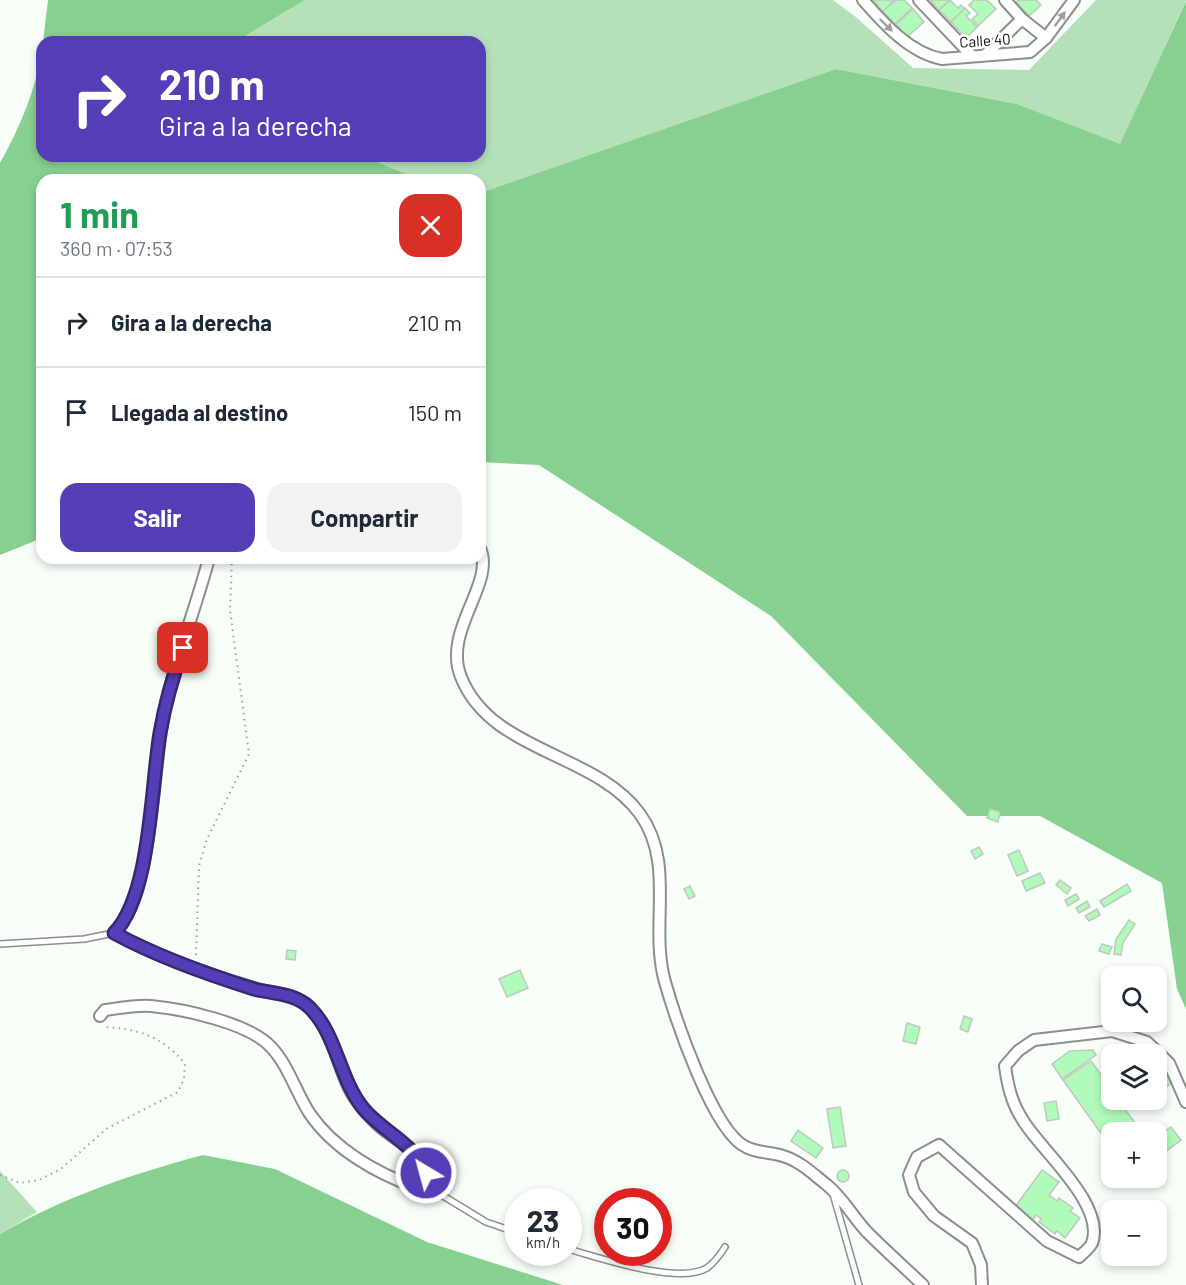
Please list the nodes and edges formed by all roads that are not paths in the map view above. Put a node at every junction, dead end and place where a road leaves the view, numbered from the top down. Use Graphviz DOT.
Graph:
graph roads {
  1 [pos="863,0"];
  2 [pos="919,0"];
  3 [pos="1005,0"];
  4 [pos="1074,0"];
  5 [pos="1022,19"];
  6 [pos="1046,38"];
  7 [pos="986,54"];
  8 [pos="972,56"];
  9 [pos="207,564"];
  10 [pos="482,564"];
  11 [pos="114,933"];
  12 [pos="0,944"];
  13 [pos="100,1016"];
  14 [pos="1186,1102"];
  15 [pos="422,1183"];
  16 [pos="832,1189"];
  17 [pos="504,1228"];
  18 [pos="725,1247"];
  19 [pos="582,1253"];
  20 [pos="859,1285"];
  21 [pos="923,1285"];
  22 [pos="982,1285"];
  1 -- 8 [label="street, Calle 40, one-way"];
  2 -- 8 [label="street"];
  3 -- 5 [label="street"];
  6 -- 4 [label="street, Calle 40, one-way"];
  5 -- 6 [label="street"];
  5 -- 7 [label="street"];
  6 -- 7 [label="street, Calle 40"];
  7 -- 8 [label="street, Calle 40"];
  9 -- 11 [label="street"];
  10 -- 16 [label="street"];
  11 -- 12 [label="lane"];
  11 -- 15 [label="street"];
  13 -- 15 [label="street"];
  14 -- 22 [label="street"];
  15 -- 17 [label="lane"];
  16 -- 20 [label="lane"];
  16 -- 21 [label="street"];
  18 -- 19 [label="lane"];
}
